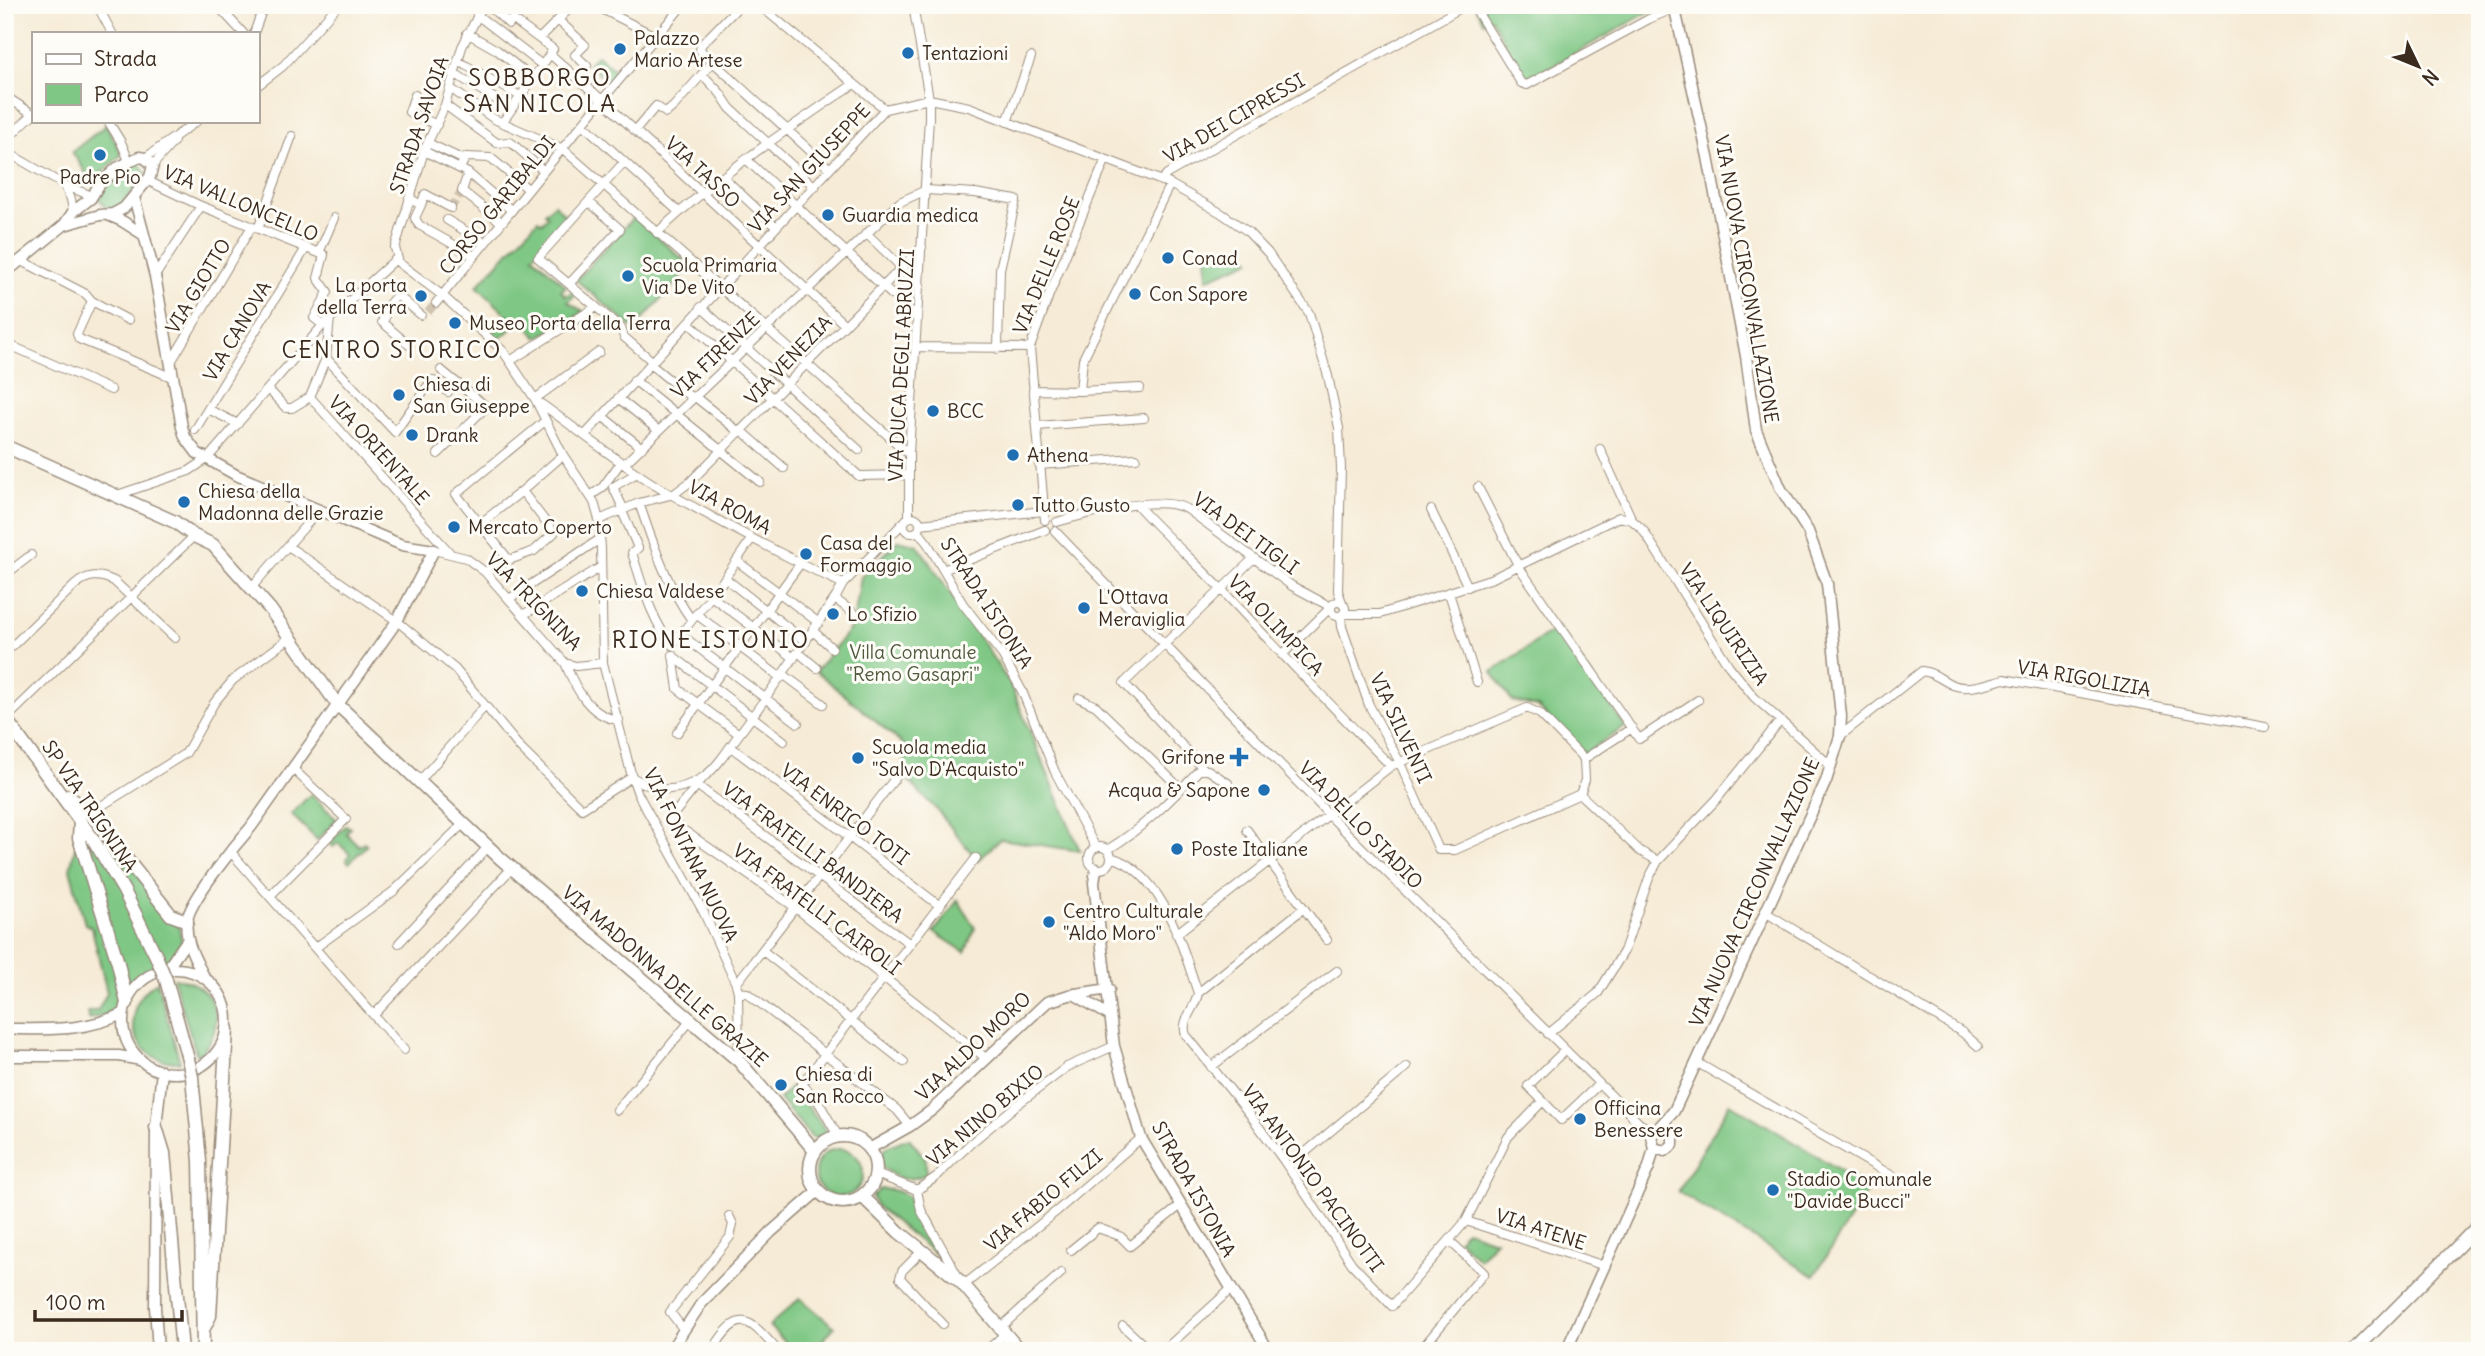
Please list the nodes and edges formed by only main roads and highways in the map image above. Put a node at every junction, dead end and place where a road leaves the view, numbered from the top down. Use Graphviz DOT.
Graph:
graph roads {
  1 [pos="5,446"];
  2 [pos="6,719"];
  3 [pos="85,816"];
  4 [pos="187,921"];
  5 [pos="125,1008"];
  6 [pos="227,1029"];
  7 [pos="156,1127"];
  8 [pos="815,1151"];
  9 [pos="862,1196"];
  10 [pos="2480,1224"];
  11 [pos="203,1330"];
  12 [pos="182,1351"];
  13 [pos="203,1351"];
  14 [pos="1020,1351"];
  15 [pos="2354,1351"];
  1 -- 8 [label="main road, VIA MADONNA DELLE GRAZIE"];
  2 -- 3 [label="main road, SP VIA TRIGNINA"];
  3 -- 4 [label="main road"];
  3 -- 5 [label="main road"];
  3 -- 11 [label="main road, SP VIA TRIGNINA, bridge"];
  6 -- 11 [label="main road"];
  7 -- 12 [label="main road"];
  8 -- 9 [label="main road"];
  8 -- 9 [label="main road"];
  9 -- 14 [label="main road"];
  10 -- 15 [label="main road"];
  11 -- 13 [label="main road"];
}
